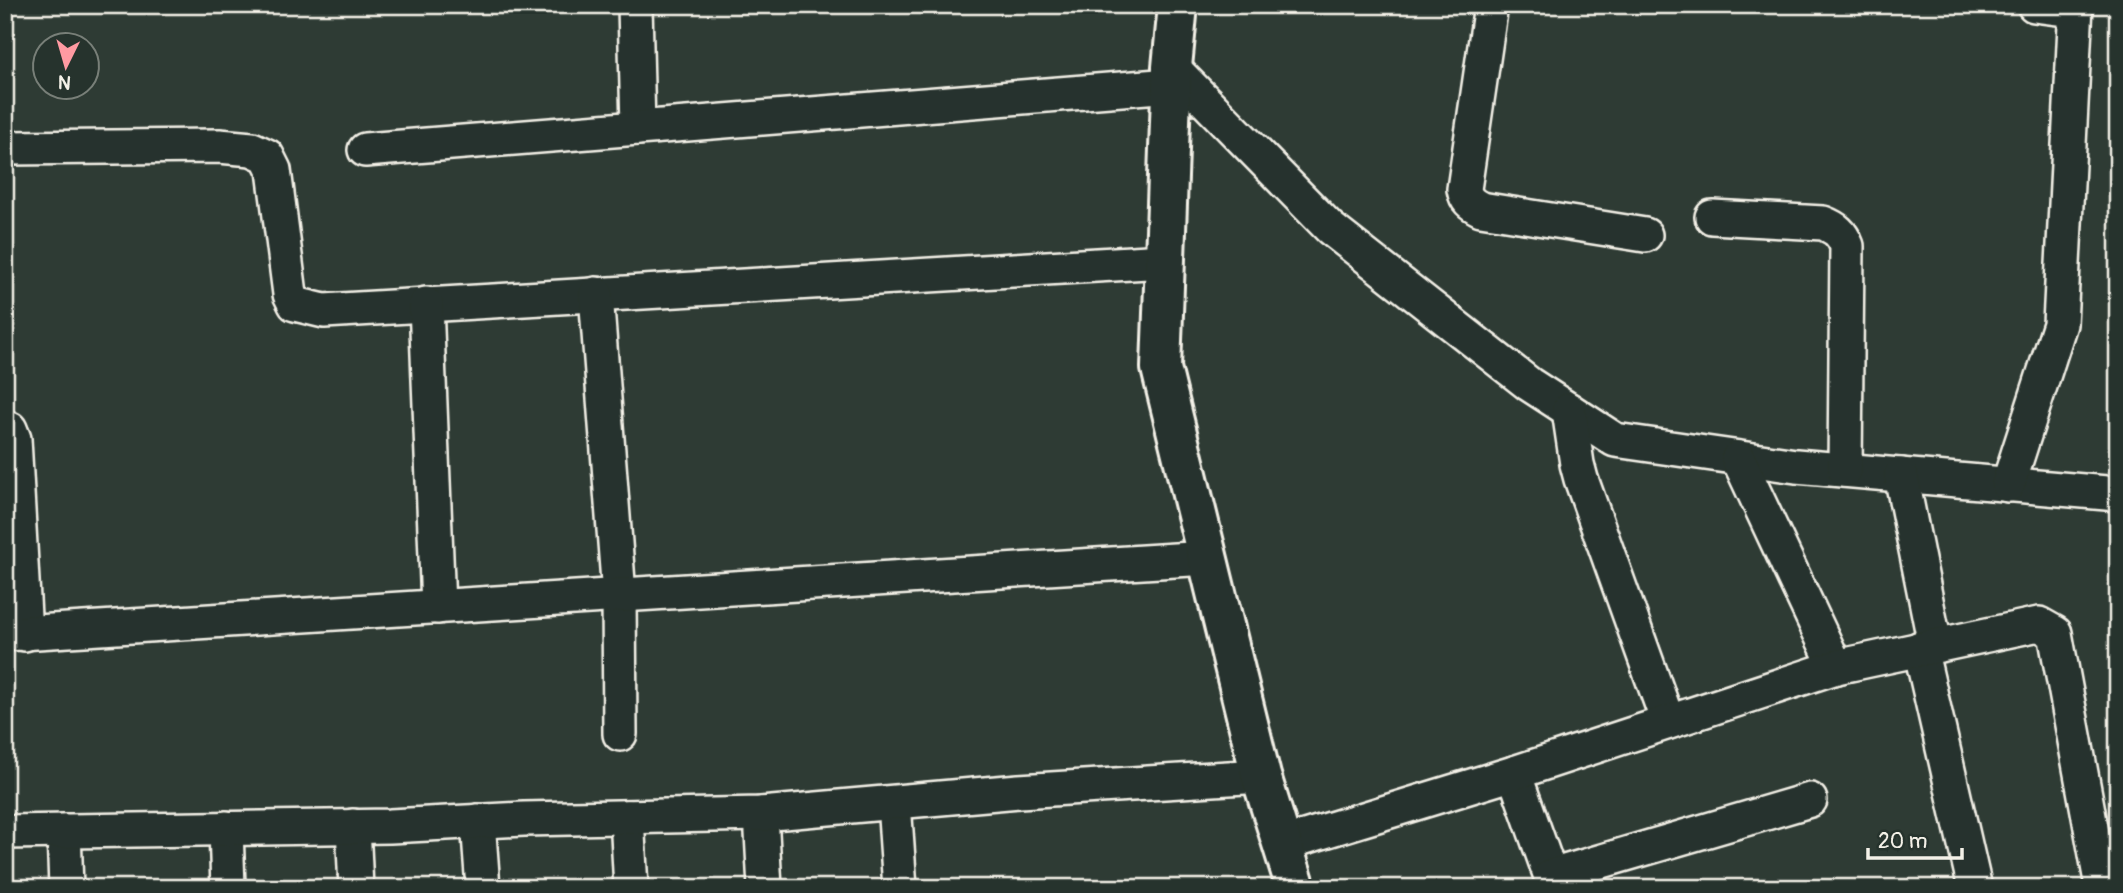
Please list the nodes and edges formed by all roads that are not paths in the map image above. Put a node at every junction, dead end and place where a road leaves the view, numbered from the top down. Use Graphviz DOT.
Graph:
graph roads {
  1 [pos="635,5"];
  2 [pos="1178,5"];
  3 [pos="1491,5"];
  4 [pos="2034,5"];
  5 [pos="2075,5"];
  6 [pos="1172,76"];
  7 [pos="638,128"];
  8 [pos="5,148"];
  9 [pos="365,150"];
  10 [pos="1712,217"];
  11 [pos="1645,235"];
  12 [pos="1165,261"];
  13 [pos="596,294"];
  14 [pos="426,304"];
  15 [pos="1569,410"];
  16 [pos="5,427"];
  17 [pos="1738,458"];
  18 [pos="1845,470"];
  19 [pos="1901,475"];
  20 [pos="2008,485"];
  21 [pos="2118,494"];
  22 [pos="1208,558"];
  23 [pos="619,595"];
  24 [pos="438,607"];
  25 [pos="15,634"];
  26 [pos="1928,647"];
  27 [pos="1836,667"];
  28 [pos="1668,722"];
  29 [pos="620,734"];
  30 [pos="1514,773"];
  31 [pos="1261,776"];
  32 [pos="1810,800"];
  33 [pos="894,803"];
  34 [pos="761,814"];
  35 [pos="627,817"];
  36 [pos="478,821"];
  37 [pos="353,826"];
  38 [pos="226,828"];
  39 [pos="64,831"];
  40 [pos="5,832"];
  41 [pos="1282,844"];
  42 [pos="2100,876"];
  43 [pos="1553,882"];
  44 [pos="66,888"];
  45 [pos="229,888"];
  46 [pos="356,888"];
  47 [pos="483,888"];
  48 [pos="631,888"];
  49 [pos="765,888"];
  50 [pos="900,888"];
  51 [pos="1296,888"];
  52 [pos="1975,888"];
  1 -- 7 [label="street"];
  2 -- 6 [label="highway"];
  3 -- 11 [label="street"];
  4 -- 5 [label="street"];
  5 -- 20 [label="street"];
  6 -- 7 [label="street"];
  6 -- 12 [label="highway"];
  6 -- 15 [label="street"];
  7 -- 9 [label="street"];
  8 -- 14 [label="street"];
  10 -- 18 [label="street"];
  12 -- 13 [label="street"];
  12 -- 22 [label="highway"];
  13 -- 14 [label="street"];
  13 -- 23 [label="street"];
  14 -- 24 [label="street"];
  15 -- 17 [label="street"];
  15 -- 28 [label="street"];
  16 -- 25 [label="street"];
  17 -- 18 [label="street"];
  17 -- 27 [label="street"];
  18 -- 19 [label="street"];
  19 -- 20 [label="street"];
  19 -- 26 [label="street"];
  20 -- 21 [label="street"];
  22 -- 23 [label="street"];
  22 -- 31 [label="highway"];
  23 -- 24 [label="street"];
  23 -- 29 [label="street"];
  24 -- 25 [label="street"];
  26 -- 27 [label="street"];
  26 -- 42 [label="street"];
  26 -- 52 [label="street"];
  27 -- 28 [label="street"];
  28 -- 30 [label="street"];
  30 -- 41 [label="street"];
  30 -- 43 [label="street"];
  31 -- 33 [label="street"];
  31 -- 41 [label="highway"];
  32 -- 43 [label="street"];
  33 -- 34 [label="street"];
  33 -- 50 [label="street"];
  34 -- 35 [label="street"];
  34 -- 49 [label="street"];
  35 -- 36 [label="street"];
  35 -- 48 [label="street"];
  36 -- 37 [label="street"];
  36 -- 47 [label="street"];
  37 -- 38 [label="street"];
  37 -- 46 [label="street"];
  38 -- 39 [label="street"];
  38 -- 45 [label="street"];
  39 -- 40 [label="street"];
  39 -- 44 [label="street"];
  41 -- 51 [label="highway"];
}
